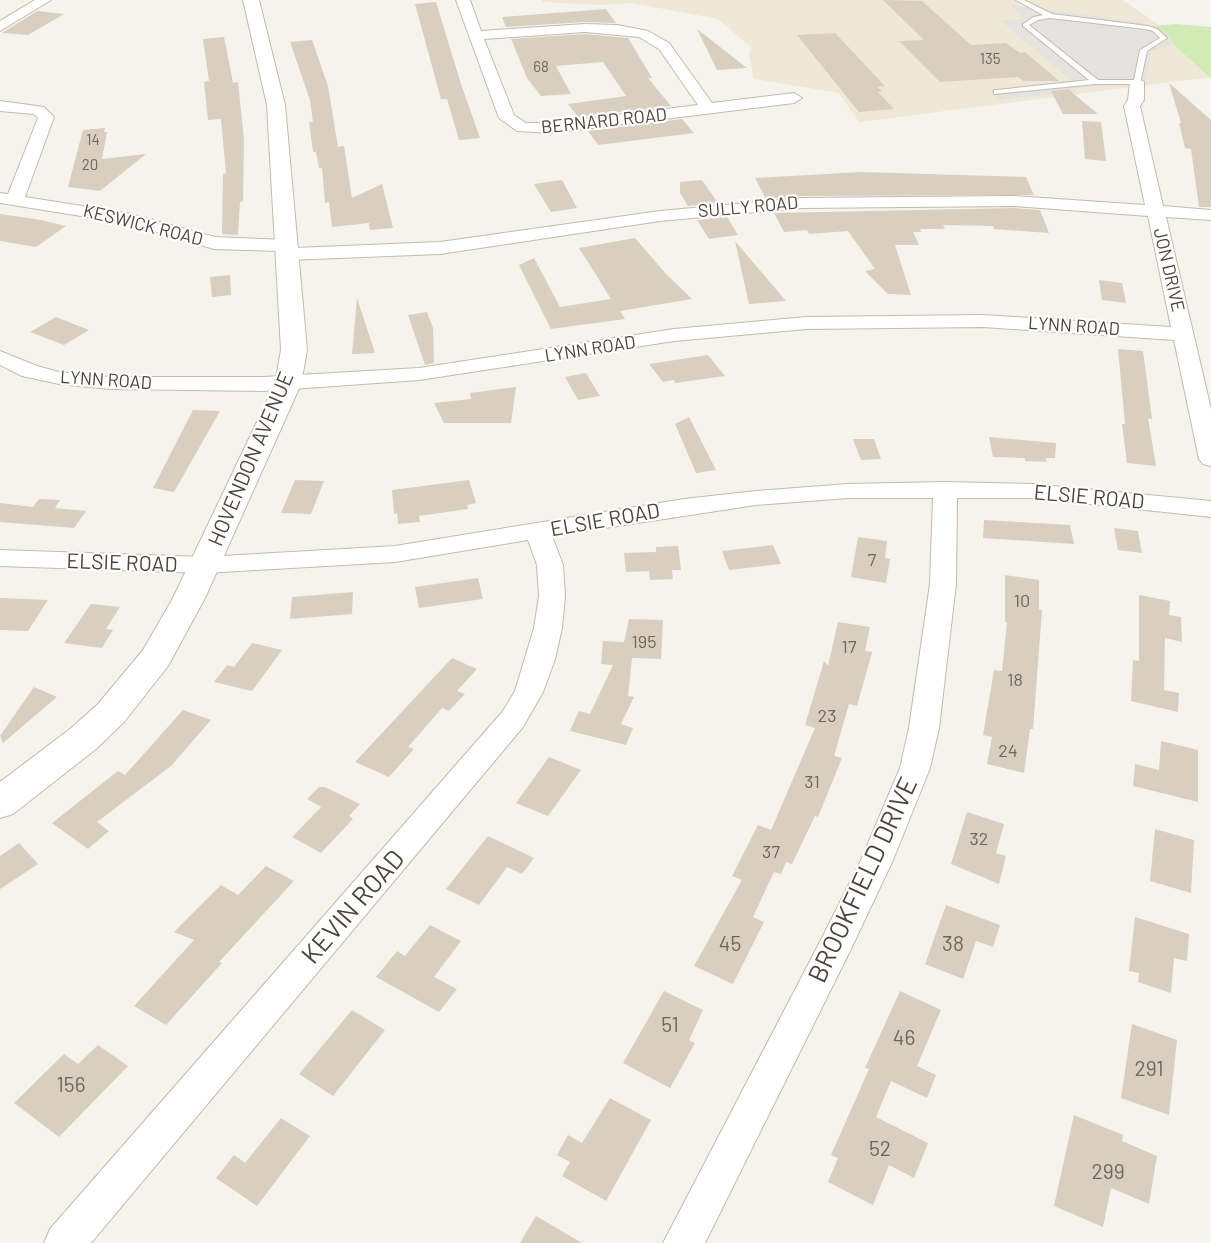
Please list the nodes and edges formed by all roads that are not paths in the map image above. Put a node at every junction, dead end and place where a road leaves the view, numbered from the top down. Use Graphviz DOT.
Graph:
graph roads {
  1 [pos="44,0"];
  2 [pos="251,0"];
  3 [pos="463,0"];
  4 [pos="1019,0"];
  5 [pos="1050,16"];
  6 [pos="0,27"];
  7 [pos="477,35"];
  8 [pos="1096,82"];
  9 [pos="1137,82"];
  10 [pos="997,92"];
  11 [pos="794,98"];
  12 [pos="0,106"];
  13 [pos="708,109"];
  14 [pos="7,198"];
  15 [pos="1155,211"];
  16 [pos="1211,215"];
  17 [pos="287,250"];
  18 [pos="1184,334"];
  19 [pos="0,357"];
  20 [pos="288,384"];
  21 [pos="1211,459"];
  22 [pos="945,489"];
  23 [pos="1211,509"];
  24 [pos="538,532"];
  25 [pos="0,558"];
  26 [pos="205,566"];
  27 [pos="0,803"];
  28 [pos="64,1243"];
  29 [pos="683,1243"];
  1 -- 6 [label="street"];
  2 -- 17 [label="street, HOVENDON AVENUE"];
  3 -- 7 [label="street, BERNARD ROAD"];
  4 -- 5 [label="lane"];
  5 -- 8 [label="lane"];
  5 -- 9 [label="lane"];
  7 -- 13 [label="street"];
  7 -- 13 [label="street, BERNARD ROAD"];
  8 -- 9 [label="lane"];
  8 -- 10 [label="lane"];
  9 -- 15 [label="street, JON DRIVE"];
  11 -- 13 [label="street, BERNARD ROAD"];
  12 -- 14 [label="street"];
  14 -- 17 [label="street, KESWICK ROAD"];
  15 -- 16 [label="street, SULLY ROAD"];
  15 -- 17 [label="street, SULLY ROAD"];
  15 -- 18 [label="street, JON DRIVE"];
  17 -- 20 [label="street, HOVENDON AVENUE"];
  18 -- 20 [label="street, LYNN ROAD"];
  18 -- 21 [label="street, JON DRIVE"];
  19 -- 20 [label="street, LYNN ROAD"];
  20 -- 26 [label="street, HOVENDON AVENUE"];
  22 -- 23 [label="street, ELSIE ROAD"];
  22 -- 24 [label="street, ELSIE ROAD"];
  22 -- 29 [label="street, BROOKFIELD DRIVE"];
  24 -- 26 [label="street, ELSIE ROAD"];
  24 -- 28 [label="street, KEVIN ROAD"];
  25 -- 26 [label="street, ELSIE ROAD"];
  26 -- 27 [label="street, HOVENDON AVENUE"];
}
